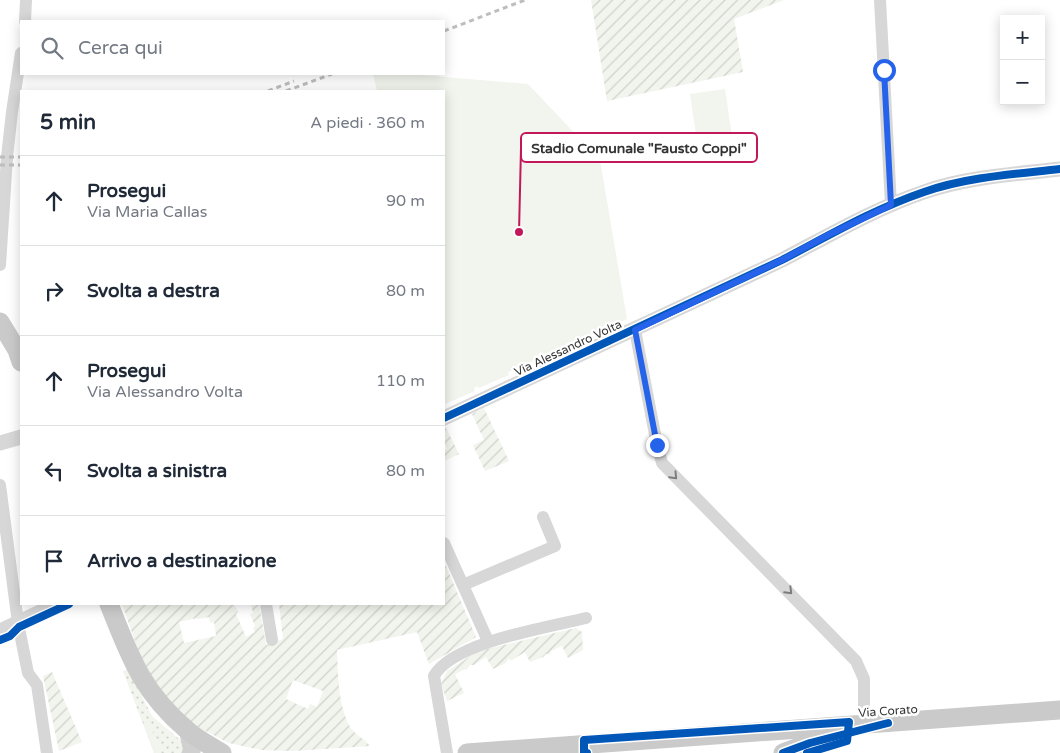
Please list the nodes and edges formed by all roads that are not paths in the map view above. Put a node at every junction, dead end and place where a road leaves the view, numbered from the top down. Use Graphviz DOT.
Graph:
graph roads {
  1 [pos="26,0"];
  2 [pos="880,0"];
  3 [pos="25,20"];
  4 [pos="20,60"];
  5 [pos="1060,169"];
  6 [pos="891,205"];
  7 [pos="0,265"];
  8 [pos="0,322"];
  9 [pos="635,330"];
  10 [pos="20,359"];
  11 [pos="445,418"];
  12 [pos="20,437"];
  13 [pos="0,443"];
  14 [pos="0,485"];
  15 [pos="543,517"];
  16 [pos="445,545"];
  17 [pos="463,585"];
  18 [pos="55,605"];
  19 [pos="109,605"];
  20 [pos="266,605"];
  21 [pos="586,618"];
  22 [pos="18,623"];
  23 [pos="0,631"];
  24 [pos="272,640"];
  25 [pos="488,642"];
  26 [pos="1060,710"];
  27 [pos="888,723"];
  28 [pos="864,725"];
  29 [pos="188,731"];
  30 [pos="668,748"];
  31 [pos="595,749"];
  32 [pos="47,753"];
  33 [pos="191,753"];
  34 [pos="222,753"];
  35 [pos="447,753"];
  36 [pos="467,753"];
  37 [pos="783,753"];
  1 -- 3 [label="street"];
  2 -- 6 [label="street"];
  4 -- 7 [label="street"];
  5 -- 6 [label="street, Via Alessandro Volta"];
  6 -- 9 [label="street, Via Alessandro Volta"];
  8 -- 10 [label="main road"];
  9 -- 11 [label="street, Via Alessandro Volta"];
  9 -- 28 [label="street, one-way"];
  12 -- 13 [label="street"];
  14 -- 22 [label="street"];
  15 -- 17 [label="street"];
  16 -- 17 [label="street"];
  17 -- 25 [label="street"];
  18 -- 22 [label="street"];
  19 -- 29 [label="main road"];
  20 -- 24 [label="street"];
  21 -- 25 [label="street"];
  22 -- 23 [label="street"];
  22 -- 32 [label="street"];
  25 -- 35 [label="street"];
  26 -- 27 [label="main road, Via Corato"];
  27 -- 28 [label="main road, Via Corato"];
  27 -- 37 [label="main road"];
  28 -- 30 [label="main road, Via Corato"];
  29 -- 33 [label="main road"];
  29 -- 34 [label="main road"];
  30 -- 31 [label="main road, Via Corato"];
  31 -- 36 [label="main road, Via Corato"];
}
